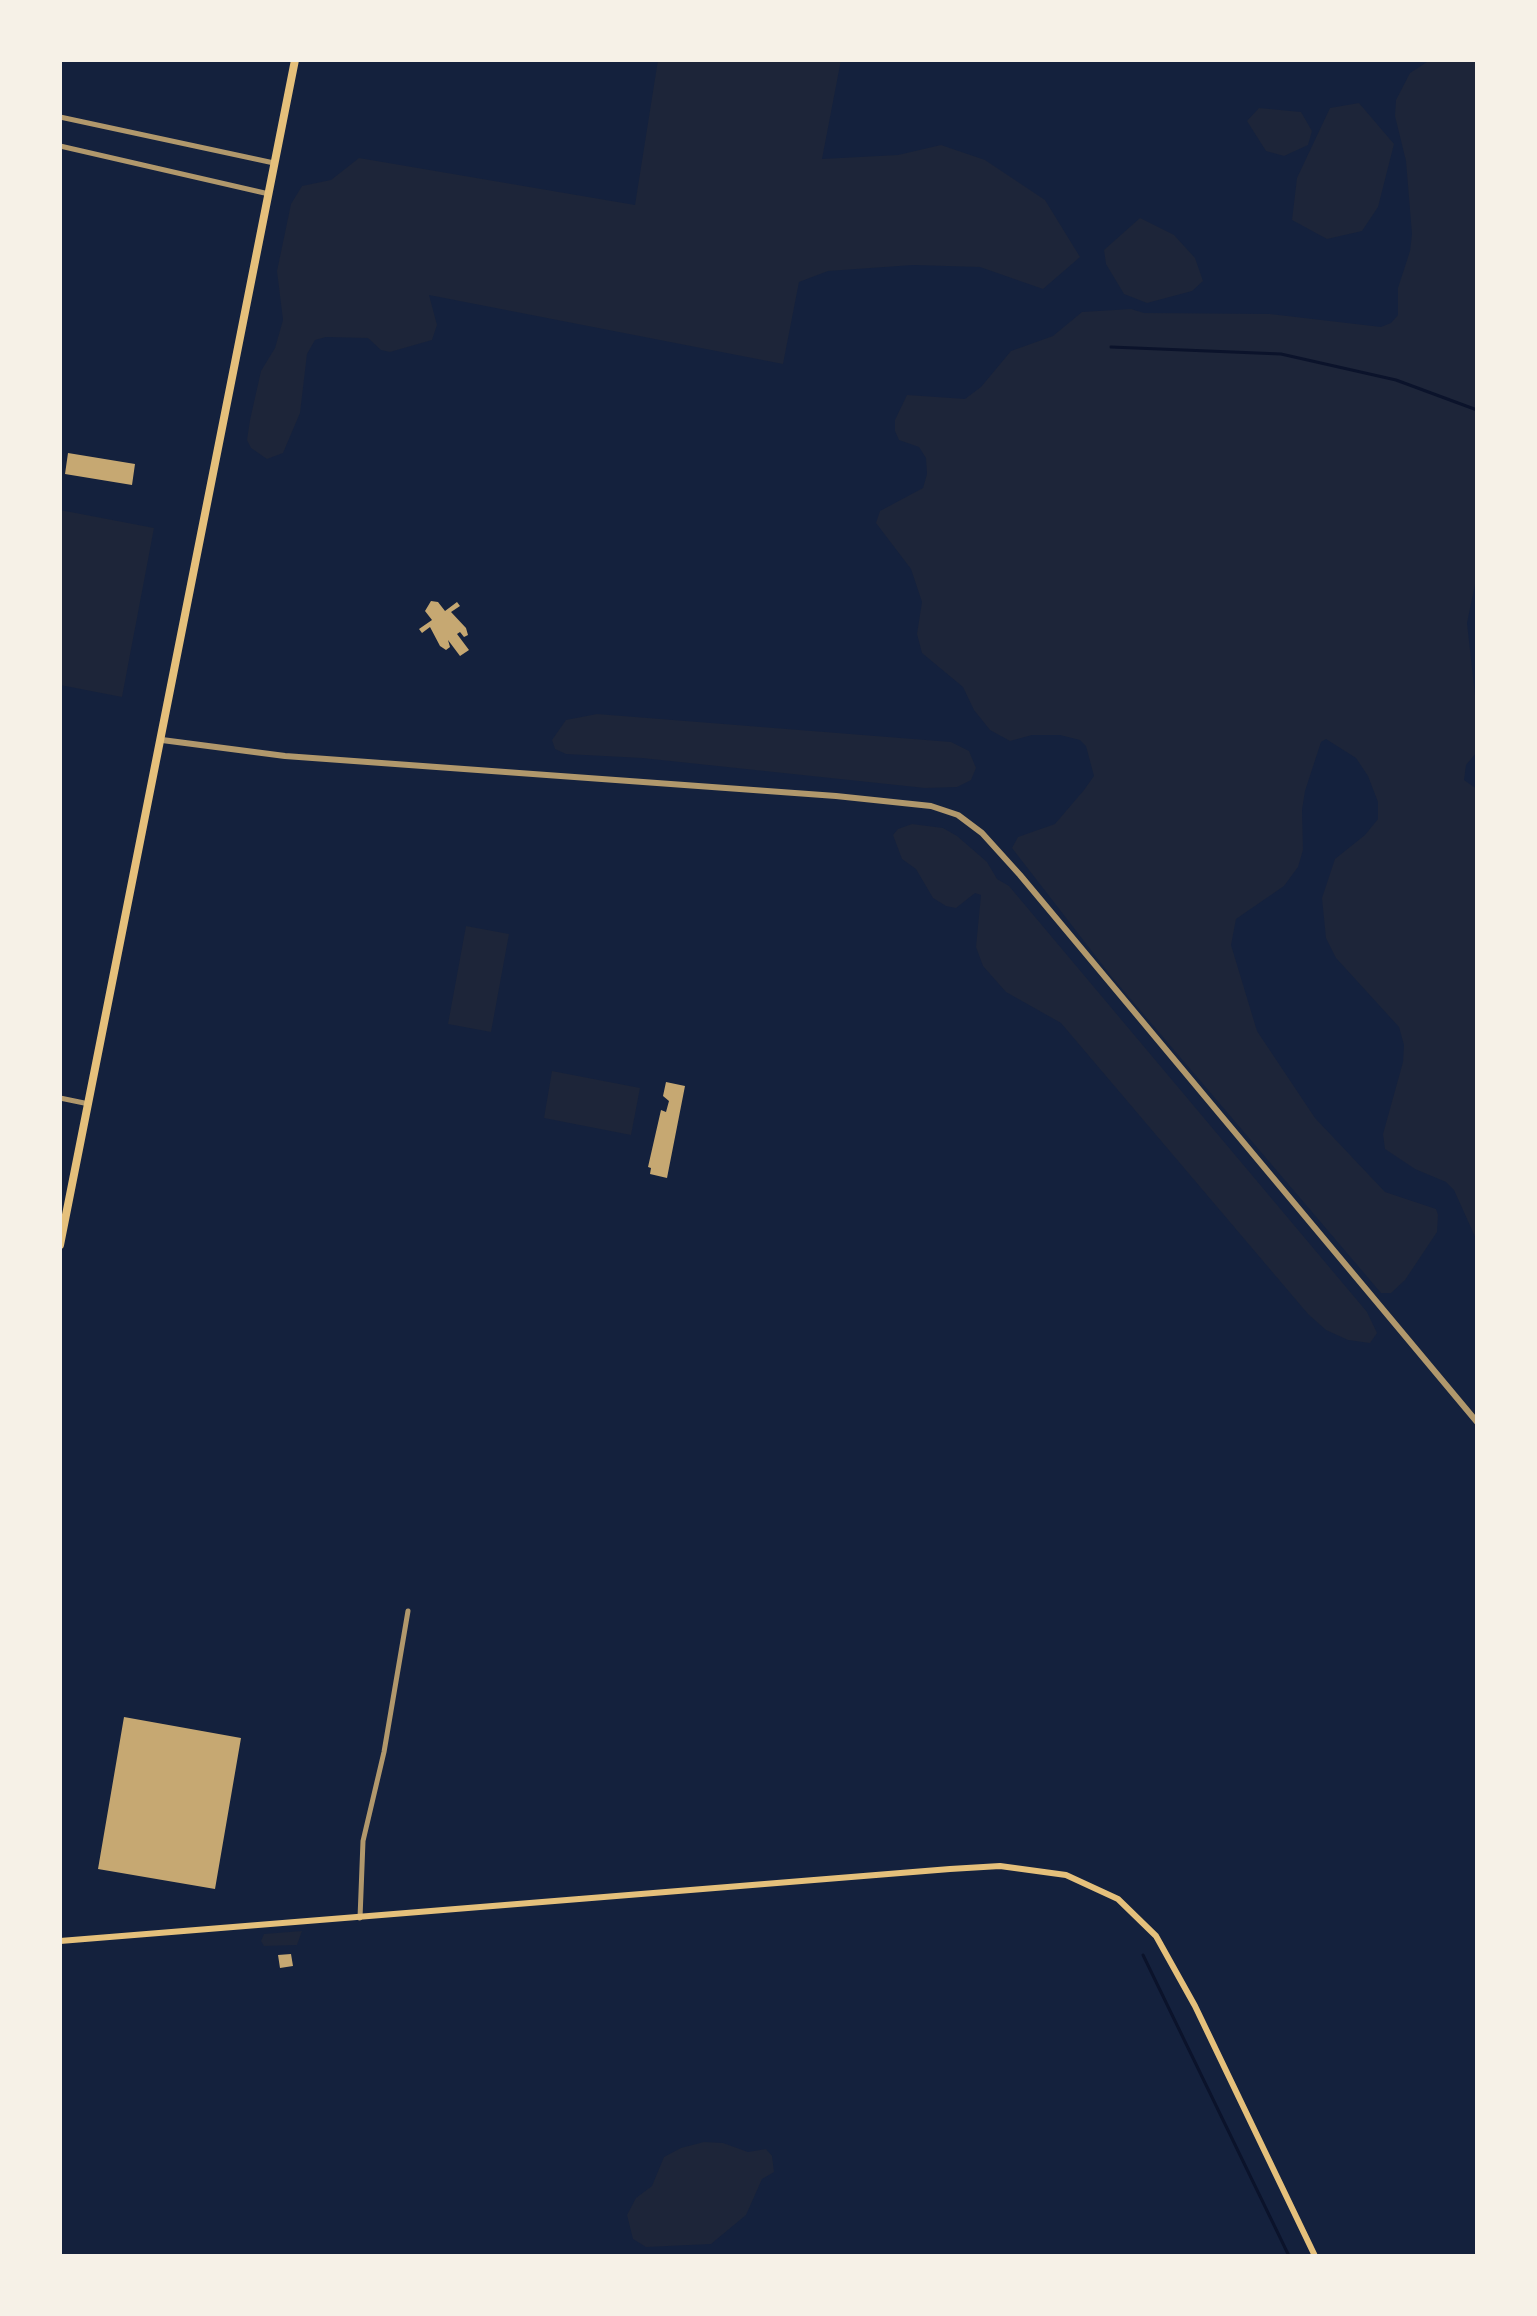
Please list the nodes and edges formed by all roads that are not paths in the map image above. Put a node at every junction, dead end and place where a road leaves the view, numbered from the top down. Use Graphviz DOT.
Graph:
graph roads {
  1 [pos="295,60"];
  2 [pos="60,117"];
  3 [pos="60,146"];
  4 [pos="275,163"];
  5 [pos="269,194"];
  6 [pos="162,740"];
  7 [pos="60,1098"];
  8 [pos="90,1104"];
  9 [pos="60,1245"];
  10 [pos="1477,1422"];
  11 [pos="408,1611"];
  12 [pos="360,1918"];
  13 [pos="60,1941"];
  14 [pos="1315,2256"];
  1 -- 4 [label="highway"];
  2 -- 4 [label="street"];
  3 -- 5 [label="street"];
  4 -- 5 [label="highway"];
  5 -- 6 [label="highway"];
  6 -- 8 [label="highway"];
  6 -- 10 [label="street"];
  7 -- 8 [label="street"];
  8 -- 9 [label="highway"];
  11 -- 12 [label="street"];
  12 -- 13 [label="main road"];
  12 -- 14 [label="main road"];
}
